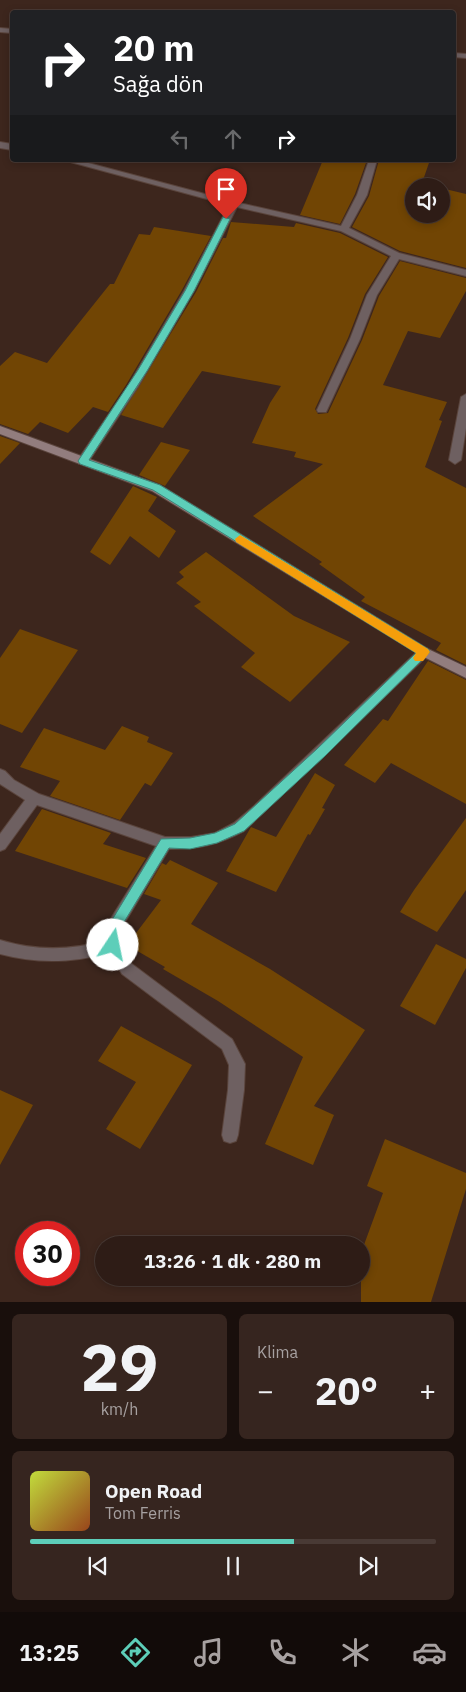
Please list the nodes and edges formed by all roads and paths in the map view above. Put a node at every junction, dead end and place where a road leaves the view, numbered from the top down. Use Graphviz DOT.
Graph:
graph roads {
  1 [pos="75,162"];
  2 [pos="372,162"];
  3 [pos="234,204"];
  4 [pos="344,229"];
  5 [pos="396,255"];
  6 [pos="466,273"];
  7 [pos="466,397"];
  8 [pos="322,410"];
  9 [pos="0,430"];
  10 [pos="455,460"];
  11 [pos="83,461"];
  12 [pos="424,652"];
  13 [pos="466,673"];
  14 [pos="0,775"];
  15 [pos="34,798"];
  16 [pos="165,843"];
  17 [pos="0,845"];
  18 [pos="113,945"];
  19 [pos="0,947"];
  20 [pos="230,1135"];
  1 -- 3 [label="street"];
  2 -- 4 [label="street"];
  3 -- 4 [label="street"];
  3 -- 11 [label="street"];
  4 -- 5 [label="street"];
  5 -- 6 [label="street"];
  5 -- 8 [label="street"];
  7 -- 10 [label="street"];
  9 -- 11 [label="street"];
  11 -- 12 [label="street"];
  12 -- 13 [label="street"];
  12 -- 16 [label="street"];
  14 -- 15 [label="street"];
  15 -- 16 [label="street"];
  15 -- 17 [label="street"];
  16 -- 18 [label="street"];
  18 -- 19 [label="street"];
  18 -- 20 [label="street"];
}
